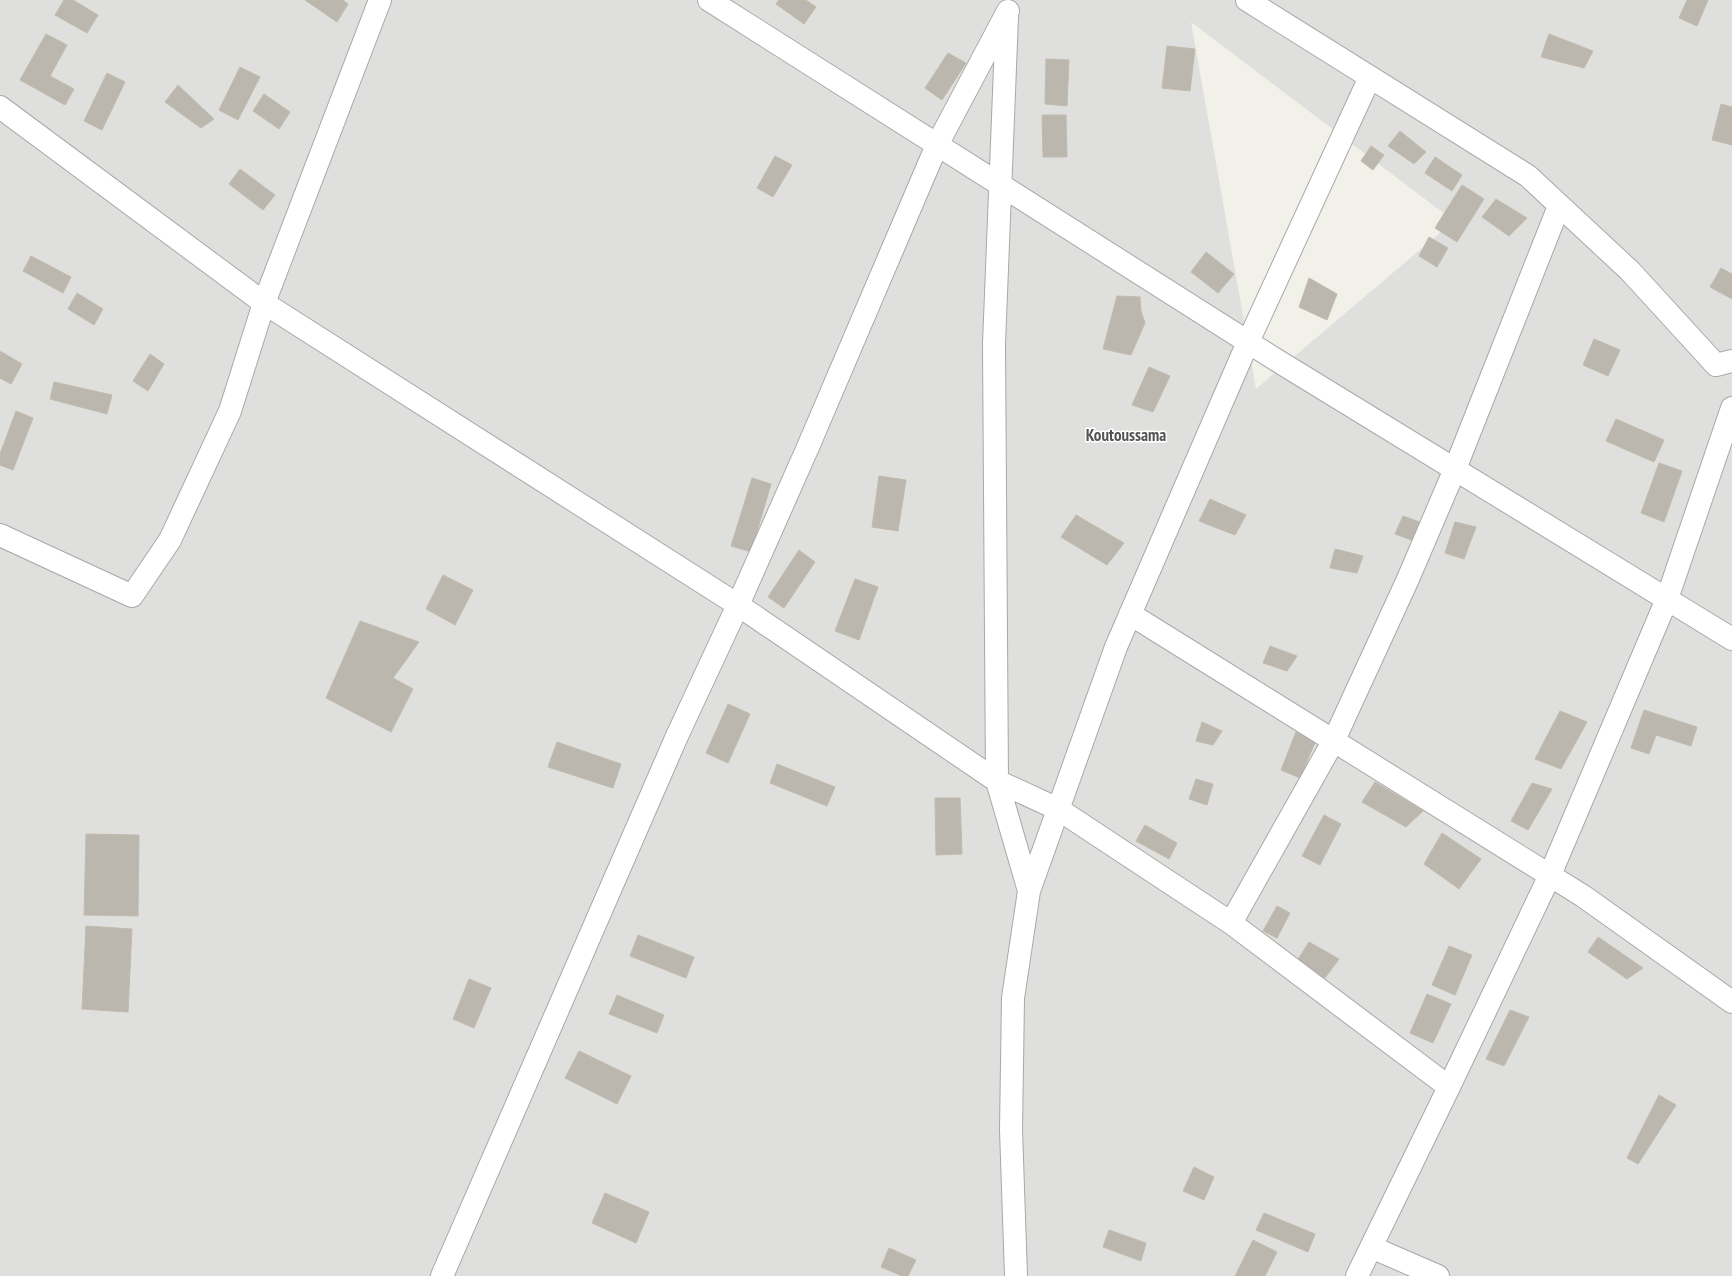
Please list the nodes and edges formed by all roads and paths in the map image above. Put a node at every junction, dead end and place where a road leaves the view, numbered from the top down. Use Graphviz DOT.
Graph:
graph roads {
  1 [pos="380,0"];
  2 [pos="709,0"];
  3 [pos="1247,0"];
  4 [pos="1008,5"];
  5 [pos="1370,77"];
  6 [pos="0,107"];
  7 [pos="937,145"];
  8 [pos="1001,185"];
  9 [pos="1559,206"];
  10 [pos="264,303"];
  11 [pos="1248,342"];
  12 [pos="1732,360"];
  13 [pos="1732,408"];
  14 [pos="1455,469"];
  15 [pos="0,535"];
  16 [pos="1667,599"];
  17 [pos="738,605"];
  18 [pos="1130,614"];
  19 [pos="1732,639"];
  20 [pos="1334,740"];
  21 [pos="997,781"];
  22 [pos="1058,809"];
  23 [pos="1550,875"];
  24 [pos="1029,891"];
  25 [pos="1231,923"];
  26 [pos="1732,1002"];
  27 [pos="1449,1087"];
  28 [pos="1371,1247"];
  29 [pos="442,1276"];
  30 [pos="1016,1276"];
  31 [pos="1357,1276"];
  32 [pos="1438,1276"];
  1 -- 10 [label="street"];
  2 -- 7 [label="street"];
  3 -- 5 [label="street"];
  4 -- 7 [label="street"];
  4 -- 8 [label="street"];
  5 -- 9 [label="street"];
  5 -- 11 [label="street"];
  6 -- 10 [label="street"];
  7 -- 8 [label="street"];
  7 -- 17 [label="street"];
  8 -- 11 [label="street"];
  8 -- 21 [label="street"];
  9 -- 12 [label="street"];
  9 -- 14 [label="street"];
  10 -- 15 [label="street"];
  10 -- 17 [label="street"];
  11 -- 14 [label="street"];
  11 -- 18 [label="street"];
  13 -- 16 [label="street"];
  14 -- 16 [label="street"];
  14 -- 20 [label="street"];
  16 -- 19 [label="street"];
  16 -- 23 [label="street"];
  17 -- 21 [label="street"];
  17 -- 29 [label="street"];
  18 -- 20 [label="street"];
  18 -- 22 [label="street"];
  20 -- 23 [label="street"];
  20 -- 25 [label="street"];
  21 -- 22 [label="street"];
  21 -- 24 [label="street"];
  22 -- 24 [label="street"];
  22 -- 25 [label="street"];
  23 -- 26 [label="street"];
  23 -- 27 [label="street"];
  24 -- 30 [label="street"];
  25 -- 27 [label="street"];
  27 -- 28 [label="street"];
  28 -- 31 [label="street"];
  28 -- 32 [label="street"];
}
